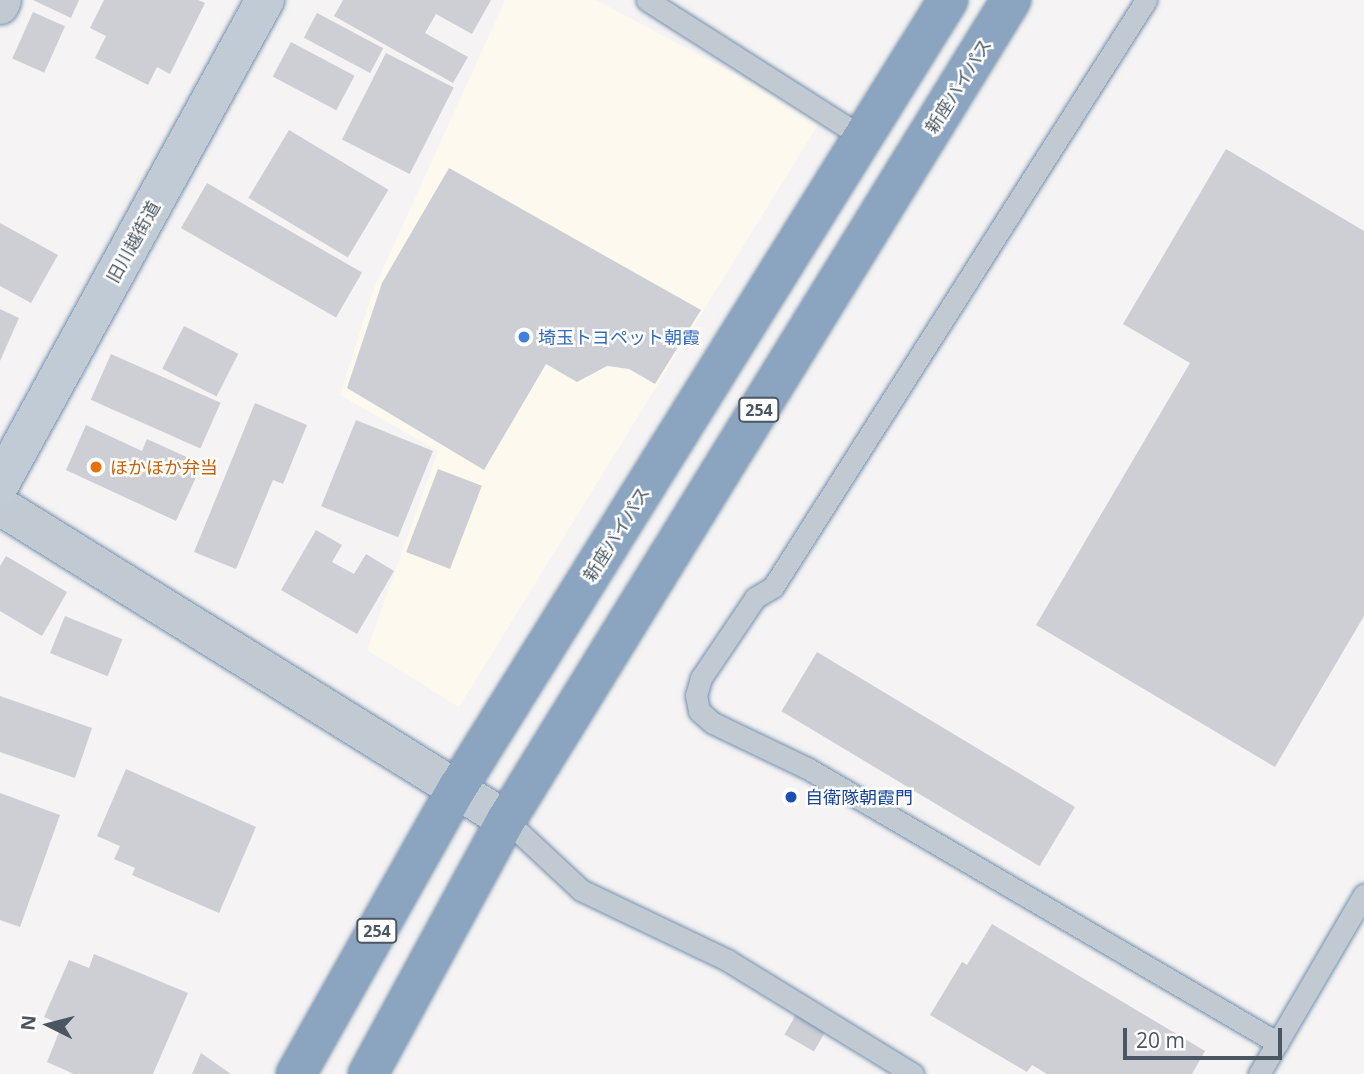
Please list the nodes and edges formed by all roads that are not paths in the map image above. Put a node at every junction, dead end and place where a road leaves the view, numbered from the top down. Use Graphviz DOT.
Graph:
graph roads {
  1 [pos="265,0"];
  2 [pos="647,0"];
  3 [pos="948,0"];
  4 [pos="1011,0"];
  5 [pos="1146,0"];
  6 [pos="864,138"];
  7 [pos="0,484"];
  8 [pos="0,506"];
  9 [pos="458,787"];
  10 [pos="506,820"];
  11 [pos="1364,894"];
  12 [pos="1278,1044"];
  13 [pos="296,1074"];
  14 [pos="368,1074"];
  15 [pos="913,1074"];
  16 [pos="1259,1074"];
  1 -- 7 [label="main road, 旧川越街道"];
  2 -- 6 [label="lane"];
  3 -- 6 [label="highway, 新座バイパス / 254"];
  4 -- 10 [label="highway, 新座バイパス / 254"];
  5 -- 12 [label="lane"];
  6 -- 9 [label="highway, 新座バイパス / 254"];
  8 -- 9 [label="street"];
  9 -- 10 [label="street"];
  9 -- 13 [label="highway, 新座バイパス / 254"];
  10 -- 14 [label="highway, 新座バイパス / 254"];
  10 -- 15 [label="lane"];
  11 -- 12 [label="lane"];
  12 -- 16 [label="lane"];
}
